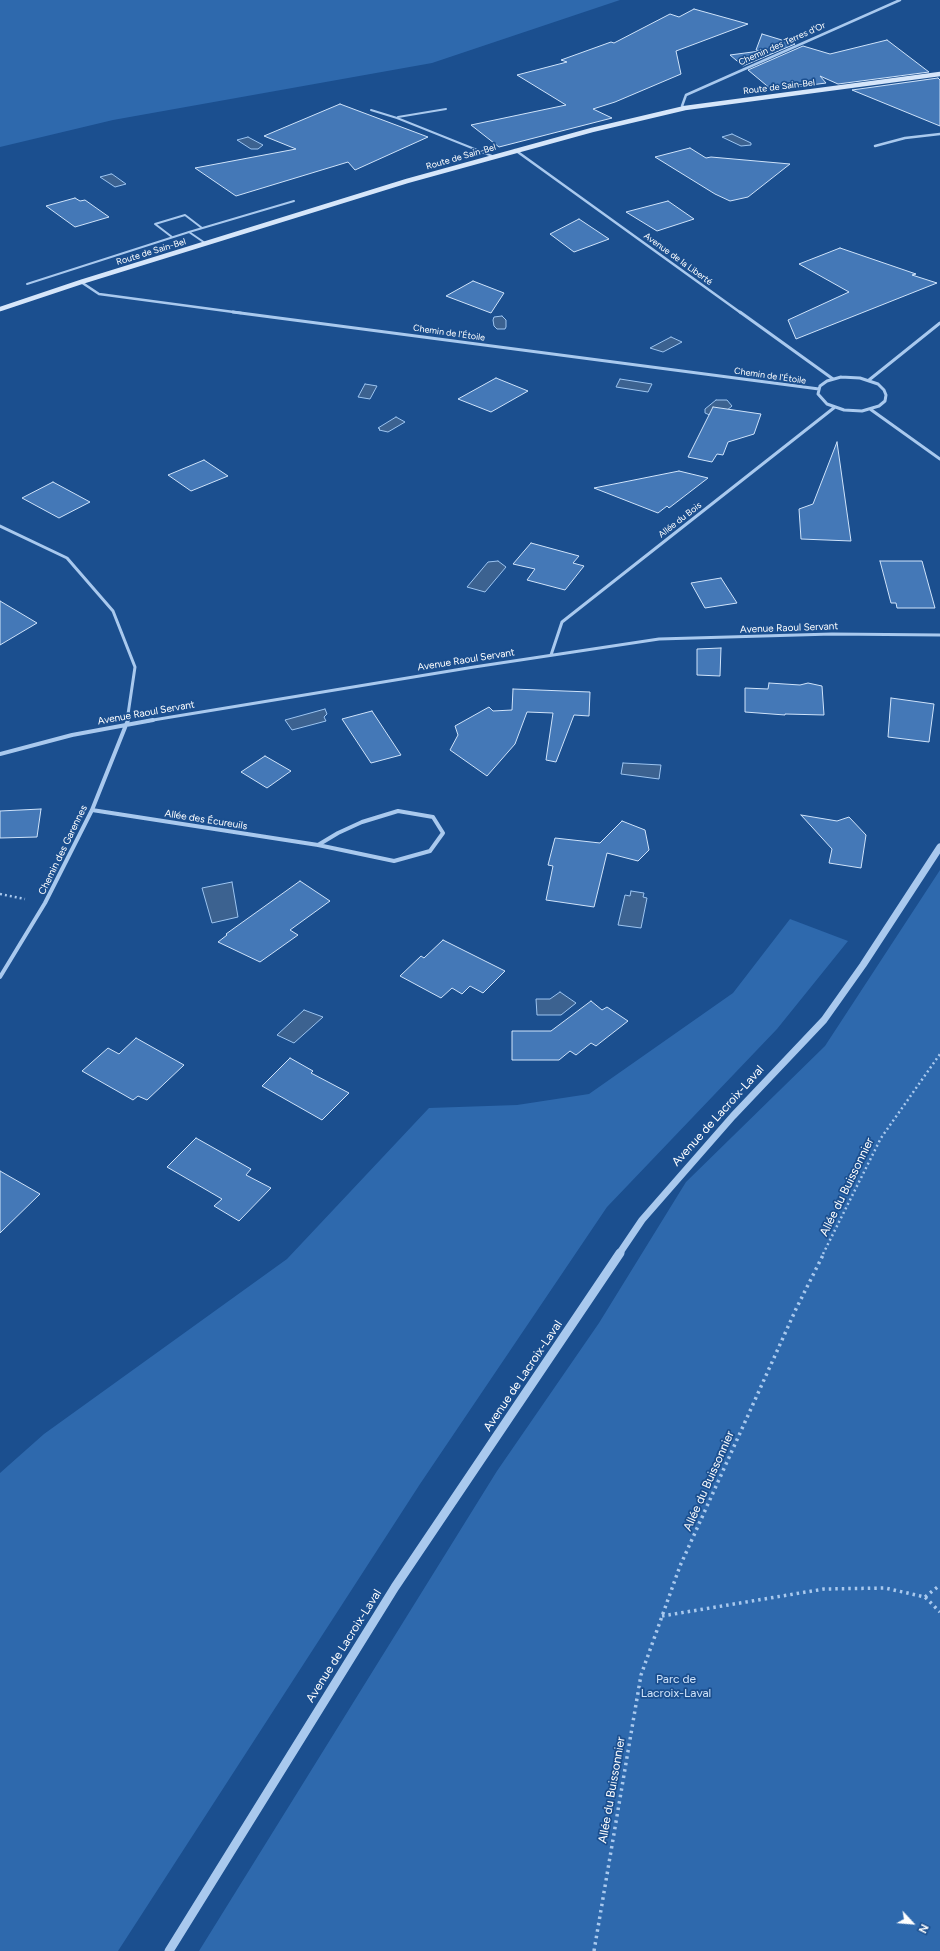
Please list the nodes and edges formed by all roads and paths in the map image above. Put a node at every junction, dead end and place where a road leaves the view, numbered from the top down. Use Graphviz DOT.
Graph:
graph roads {
  1 [pos="900,0"];
  2 [pos="940,74"];
  3 [pos="685,108"];
  4 [pos="446,109"];
  5 [pos="371,110"];
  6 [pos="397,118"];
  7 [pos="940,134"];
  8 [pos="875,146"];
  9 [pos="515,150"];
  10 [pos="492,156"];
  11 [pos="294,201"];
  12 [pos="202,228"];
  13 [pos="189,232"];
  14 [pos="172,237"];
  15 [pos="205,243"];
  16 [pos="81,282"];
  17 [pos="27,284"];
  18 [pos="0,309"];
  19 [pos="940,323"];
  20 [pos="833,379"];
  21 [pos="868,380"];
  22 [pos="818,389"];
  23 [pos="835,407"];
  24 [pos="870,409"];
  25 [pos="940,459"];
  26 [pos="0,526"];
  27 [pos="940,635"];
  28 [pos="551,655"];
  29 [pos="127,724"];
  30 [pos="0,754"];
  31 [pos="92,810"];
  32 [pos="318,845"];
  33 [pos="940,847"];
  34 [pos="0,894"];
  35 [pos="45,903"];
  36 [pos="0,978"];
  37 [pos="940,1054"];
  38 [pos="940,1586"];
  39 [pos="925,1597"];
  40 [pos="940,1612"];
  41 [pos="662,1616"];
  42 [pos="169,1951"];
  43 [pos="594,1951"];
  1 -- 3 [label="street, Chemin des Terres d'Or"];
  2 -- 3 [label="main road, Route de Sain-Bel"];
  3 -- 9 [label="main road, Route de Sain-Bel"];
  4 -- 6 [label="lane"];
  5 -- 6 [label="lane"];
  6 -- 10 [label="lane"];
  7 -- 8 [label="street"];
  9 -- 10 [label="main road, Route de Sain-Bel"];
  9 -- 20 [label="street, Avenue de la Liberté"];
  10 -- 15 [label="main road, Route de Sain-Bel"];
  11 -- 12 [label="lane"];
  12 -- 13 [label="lane"];
  12 -- 14 [label="lane"];
  13 -- 14 [label="lane"];
  13 -- 15 [label="lane"];
  14 -- 17 [label="lane"];
  15 -- 16 [label="main road, Route de Sain-Bel"];
  16 -- 18 [label="main road, Route de Sain-Bel"];
  16 -- 22 [label="street, Chemin de l'Étoile"];
  19 -- 21 [label="street"];
  20 -- 21 [label="street"];
  20 -- 22 [label="street"];
  21 -- 24 [label="street"];
  22 -- 23 [label="street"];
  23 -- 24 [label="street"];
  23 -- 28 [label="street, Allée du Bois"];
  24 -- 25 [label="street"];
  26 -- 29 [label="street, Chemin des Garennes"];
  27 -- 28 [label="street, Avenue Raoul Servant"];
  28 -- 29 [label="street, Avenue Raoul Servant"];
  29 -- 30 [label="street, Avenue Raoul Servant"];
  29 -- 31 [label="street, Chemin des Garennes"];
  31 -- 32 [label="street, Allée des Écureuils"];
  31 -- 35 [label="street, Chemin des Garennes"];
  32 -- 32 [label="street, Allée des Écureuils"];
  33 -- 42 [label="street, Avenue de Lacroix-Laval"];
  34 -- 35 [label="path"];
  35 -- 36 [label="street, Chemin des Garennes"];
  37 -- 41 [label="path, Allée du Buissonnier"];
  38 -- 39 [label="path"];
  39 -- 40 [label="path"];
  39 -- 41 [label="path"];
  41 -- 43 [label="path, Allée du Buissonnier"];
}
